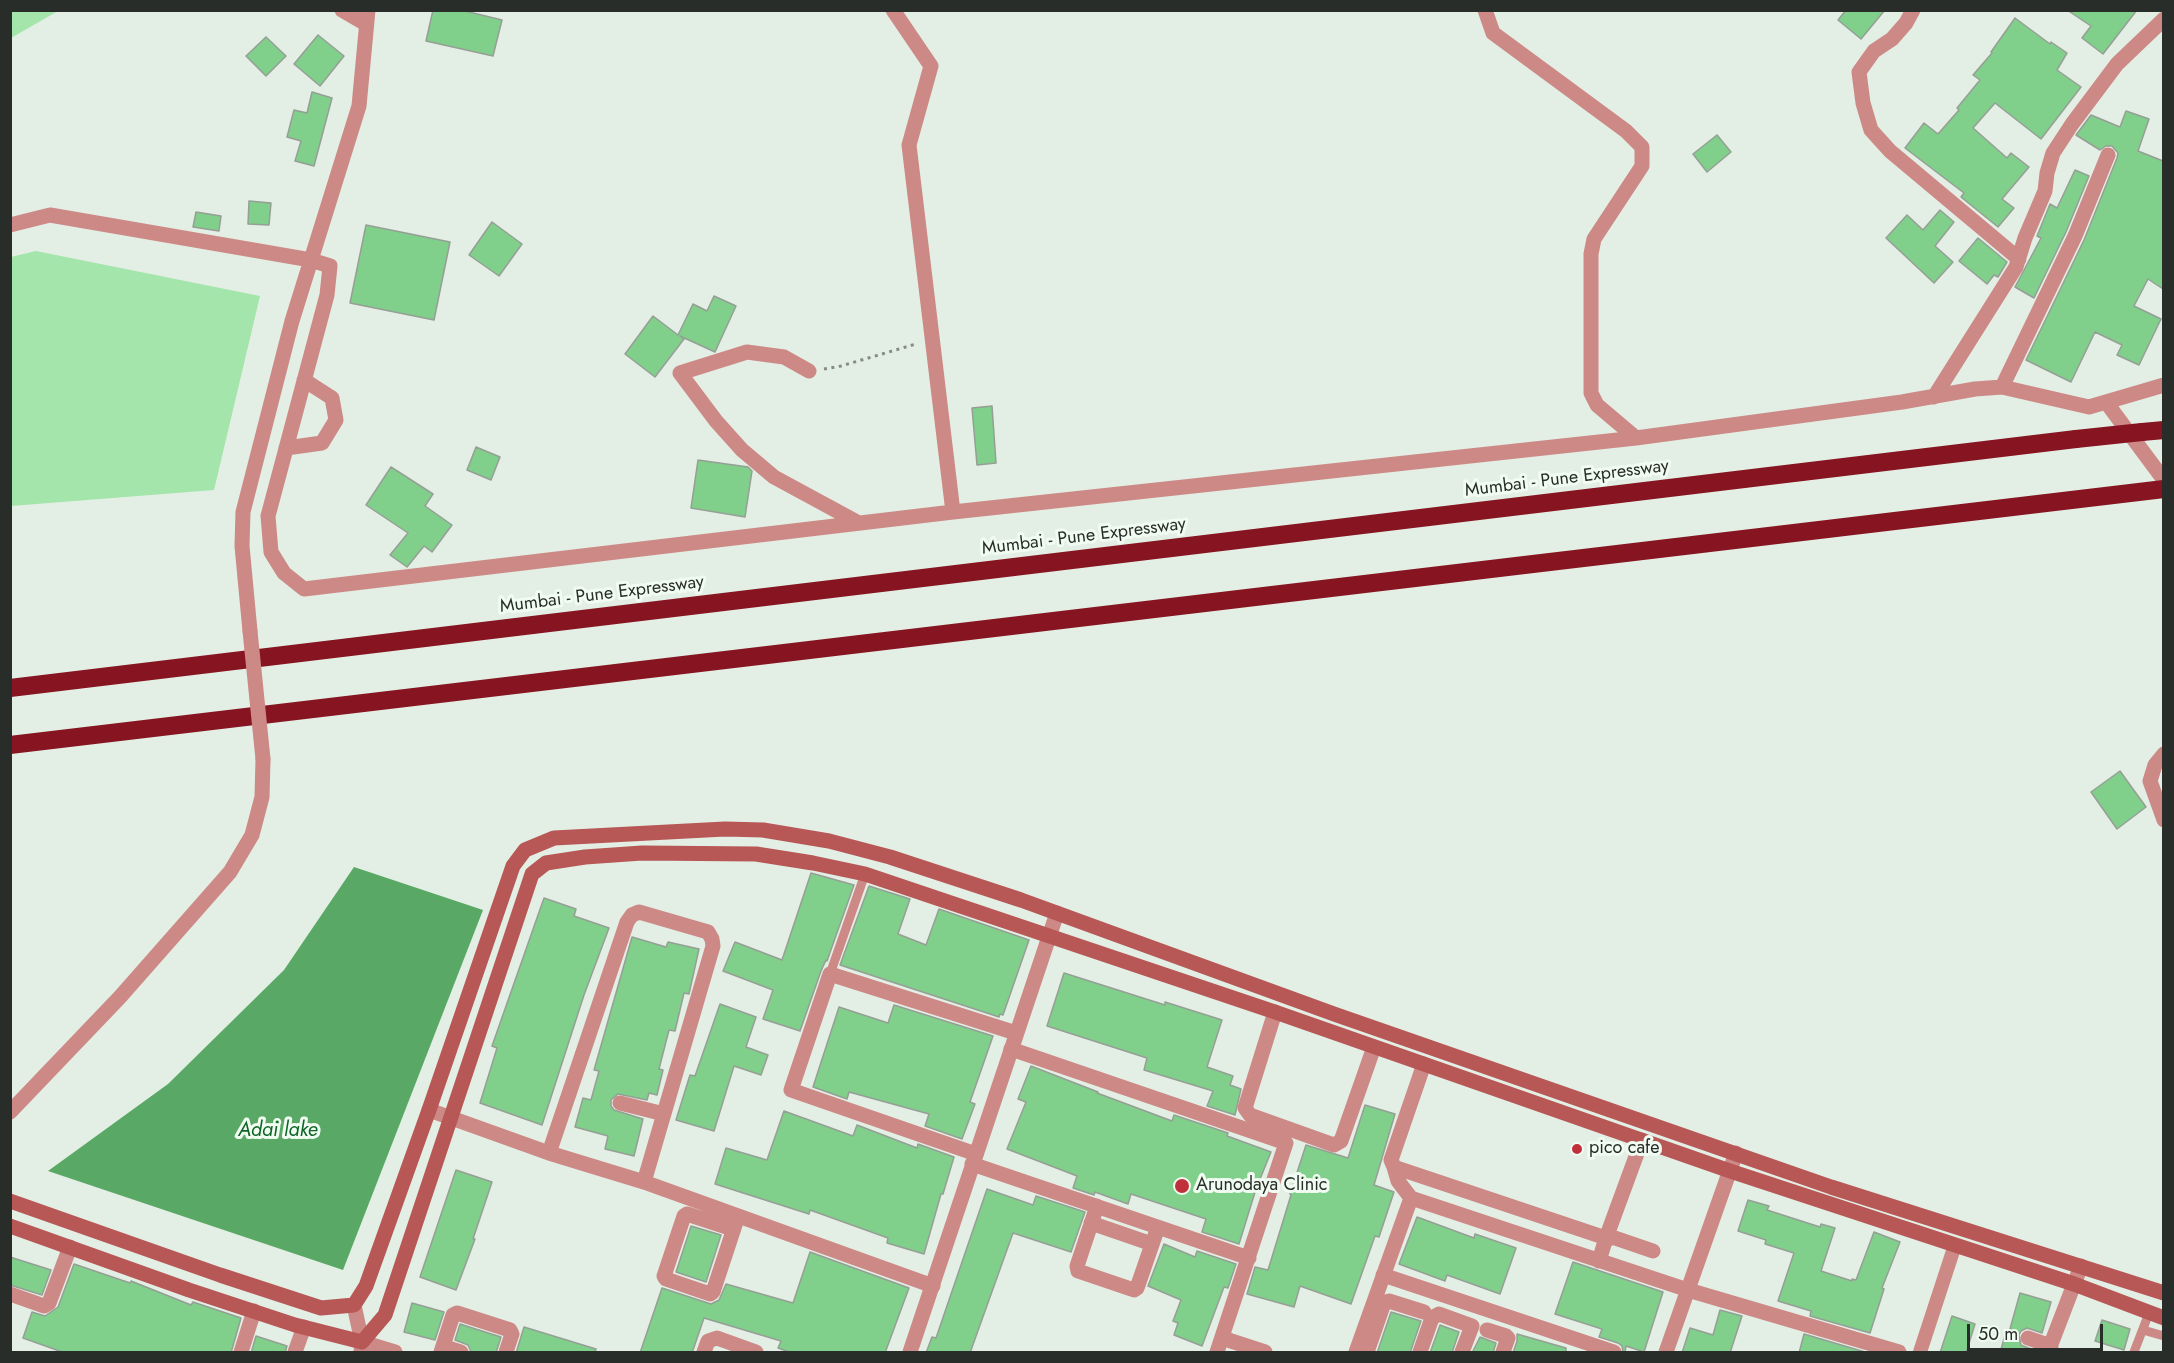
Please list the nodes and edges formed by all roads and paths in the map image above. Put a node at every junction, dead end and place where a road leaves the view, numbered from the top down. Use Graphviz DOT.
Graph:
graph roads {
  1 [pos="342,10"];
  2 [pos="893,10"];
  3 [pos="1485,10"];
  4 [pos="1913,10"];
  5 [pos="367,17"];
  6 [pos="2163,19"];
  7 [pos="2108,155"];
  8 [pos="10,225"];
  9 [pos="2019,259"];
  10 [pos="311,260"];
  11 [pos="932,339"];
  12 [pos="809,371"];
  13 [pos="304,380"];
  14 [pos="2163,386"];
  15 [pos="2002,387"];
  16 [pos="1934,397"];
  17 [pos="2106,402"];
  18 [pos="2163,430"];
  19 [pos="1636,438"];
  20 [pos="286,448"];
  21 [pos="2163,480"];
  22 [pos="2163,489"];
  23 [pos="953,512"];
  24 [pos="858,523"];
  25 [pos="10,688"];
  26 [pos="10,745"];
  27 [pos="2163,754"];
  28 [pos="2163,820"];
  29 [pos="865,874"];
  30 [pos="1057,913"];
  31 [pos="1050,936"];
  32 [pos="830,974"];
  33 [pos="1275,1012"];
  34 [pos="1016,1033"];
  35 [pos="1374,1047"];
  36 [pos="1011,1049"];
  37 [pos="1424,1064"];
  38 [pos="620,1103"];
  39 [pos="429,1110"];
  40 [pos="10,1112"];
  41 [pos="664,1114"];
  42 [pos="450,1118"];
  43 [pos="1642,1140"];
  44 [pos="549,1153"];
  45 [pos="1736,1153"];
  46 [pos="974,1159"];
  47 [pos="624,1165"];
  48 [pos="1394,1167"];
  49 [pos="601,1168"];
  50 [pos="1730,1171"];
  51 [pos="644,1182"];
  52 [pos="1411,1198"];
  53 [pos="10,1201"];
  54 [pos="1097,1206"];
  55 [pos="736,1222"];
  56 [pos="1091,1223"];
  57 [pos="10,1226"];
  58 [pos="1158,1227"];
  59 [pos="1606,1238"];
  60 [pos="1152,1244"];
  61 [pos="1955,1245"];
  62 [pos="70,1247"];
  63 [pos="1653,1251"];
  64 [pos="1249,1258"];
  65 [pos="1599,1261"];
  66 [pos="2081,1266"];
  67 [pos="1383,1275"];
  68 [pos="1412,1284"];
  69 [pos="2074,1284"];
  70 [pos="933,1286"];
  71 [pos="1688,1290"];
  72 [pos="2163,1293"];
  73 [pos="10,1294"];
  74 [pos="354,1305"];
  75 [pos="1404,1306"];
  76 [pos="1478,1308"];
  77 [pos="254,1311"];
  78 [pos="1424,1312"];
  79 [pos="2156,1315"];
  80 [pos="304,1327"];
  81 [pos="1479,1328"];
  82 [pos="1370,1329"];
  83 [pos="2143,1330"];
  84 [pos="2163,1336"];
  85 [pos="2028,1338"];
  86 [pos="1224,1346"];
  87 [pos="361,1347"];
  88 [pos="442,1349"];
  89 [pos="2050,1349"];
  90 [pos="241,1353"];
  91 [pos="295,1353"];
  92 [pos="395,1353"];
  93 [pos="460,1353"];
  94 [pos="506,1353"];
  95 [pos="704,1353"];
  96 [pos="756,1353"];
  97 [pos="910,1353"];
  98 [pos="1265,1353"];
  99 [pos="1356,1353"];
  100 [pos="1367,1353"];
  101 [pos="1420,1353"];
  102 [pos="1462,1353"];
  103 [pos="1503,1353"];
  104 [pos="1614,1353"];
  105 [pos="1666,1353"];
  106 [pos="1899,1353"];
  107 [pos="1920,1353"];
  108 [pos="2134,1353"];
  1 -- 5 [label="street"];
  2 -- 11 [label="street"];
  3 -- 19 [label="street"];
  4 -- 9 [label="street"];
  5 -- 10 [label="street"];
  6 -- 9 [label="street"];
  7 -- 15 [label="street"];
  8 -- 10 [label="street"];
  9 -- 16 [label="street"];
  10 -- 13 [label="street"];
  10 -- 40 [label="street, bridge"];
  11 -- 12 [label="path"];
  11 -- 23 [label="street"];
  12 -- 24 [label="street"];
  13 -- 20 [label="street"];
  13 -- 20 [label="street"];
  14 -- 17 [label="street"];
  15 -- 16 [label="street"];
  15 -- 17 [label="street"];
  16 -- 19 [label="street"];
  17 -- 21 [label="street"];
  18 -- 25 [label="highway, Mumbai - Pune Expressway, bridge"];
  19 -- 23 [label="street"];
  20 -- 24 [label="street"];
  22 -- 26 [label="highway"];
  23 -- 24 [label="street"];
  27 -- 28 [label="street"];
  29 -- 31 [label="main road"];
  29 -- 32 [label="lane"];
  29 -- 42 [label="main road"];
  30 -- 31 [label="street"];
  30 -- 39 [label="main road"];
  30 -- 45 [label="main road"];
  31 -- 33 [label="main road"];
  31 -- 34 [label="street"];
  32 -- 34 [label="street"];
  32 -- 46 [label="street"];
  33 -- 35 [label="main road"];
  33 -- 35 [label="street"];
  34 -- 36 [label="street"];
  35 -- 37 [label="main road"];
  36 -- 46 [label="street"];
  36 -- 64 [label="street"];
  37 -- 43 [label="main road"];
  37 -- 48 [label="street"];
  38 -- 41 [label="street"];
  39 -- 42 [label="street"];
  39 -- 74 [label="main road"];
  41 -- 44 [label="street"];
  41 -- 51 [label="street"];
  42 -- 44 [label="street"];
  42 -- 87 [label="main road"];
  43 -- 50 [label="main road"];
  43 -- 59 [label="street"];
  44 -- 49 [label="street"];
  45 -- 50 [label="street"];
  45 -- 66 [label="main road"];
  46 -- 54 [label="street"];
  46 -- 70 [label="street"];
  47 -- 49 [label="street"];
  48 -- 52 [label="street"];
  48 -- 59 [label="street"];
  49 -- 51 [label="street"];
  50 -- 61 [label="main road"];
  50 -- 71 [label="street"];
  51 -- 55 [label="street"];
  52 -- 65 [label="street"];
  52 -- 67 [label="street"];
  53 -- 74 [label="main road"];
  54 -- 56 [label="street"];
  54 -- 58 [label="street"];
  55 -- 55 [label="street"];
  55 -- 70 [label="street"];
  56 -- 60 [label="street"];
  56 -- 60 [label="street"];
  57 -- 62 [label="main road"];
  58 -- 60 [label="street"];
  58 -- 64 [label="street"];
  59 -- 63 [label="street"];
  59 -- 65 [label="street"];
  61 -- 69 [label="main road"];
  61 -- 107 [label="street"];
  62 -- 73 [label="street"];
  62 -- 77 [label="main road"];
  64 -- 86 [label="street"];
  65 -- 71 [label="street"];
  66 -- 69 [label="street"];
  66 -- 72 [label="main road"];
  67 -- 68 [label="street"];
  67 -- 82 [label="street"];
  68 -- 75 [label="street"];
  68 -- 76 [label="street"];
  69 -- 79 [label="main road"];
  69 -- 89 [label="street"];
  70 -- 97 [label="street"];
  71 -- 105 [label="street"];
  71 -- 106 [label="street"];
  74 -- 87 [label="street"];
  75 -- 78 [label="street"];
  75 -- 82 [label="street"];
  76 -- 81 [label="street"];
  76 -- 104 [label="street"];
  77 -- 80 [label="main road"];
  77 -- 90 [label="street"];
  79 -- 83 [label="lane"];
  80 -- 87 [label="main road"];
  80 -- 91 [label="street"];
  81 -- 101 [label="street"];
  81 -- 102 [label="street"];
  81 -- 103 [label="street"];
  82 -- 99 [label="street"];
  82 -- 100 [label="street"];
  83 -- 84 [label="lane"];
  83 -- 108 [label="lane"];
  85 -- 89 [label="street"];
  86 -- 98 [label="street"];
  87 -- 92 [label="street"];
  88 -- 93 [label="street"];
  88 -- 94 [label="street"];
  95 -- 96 [label="street"];
}
